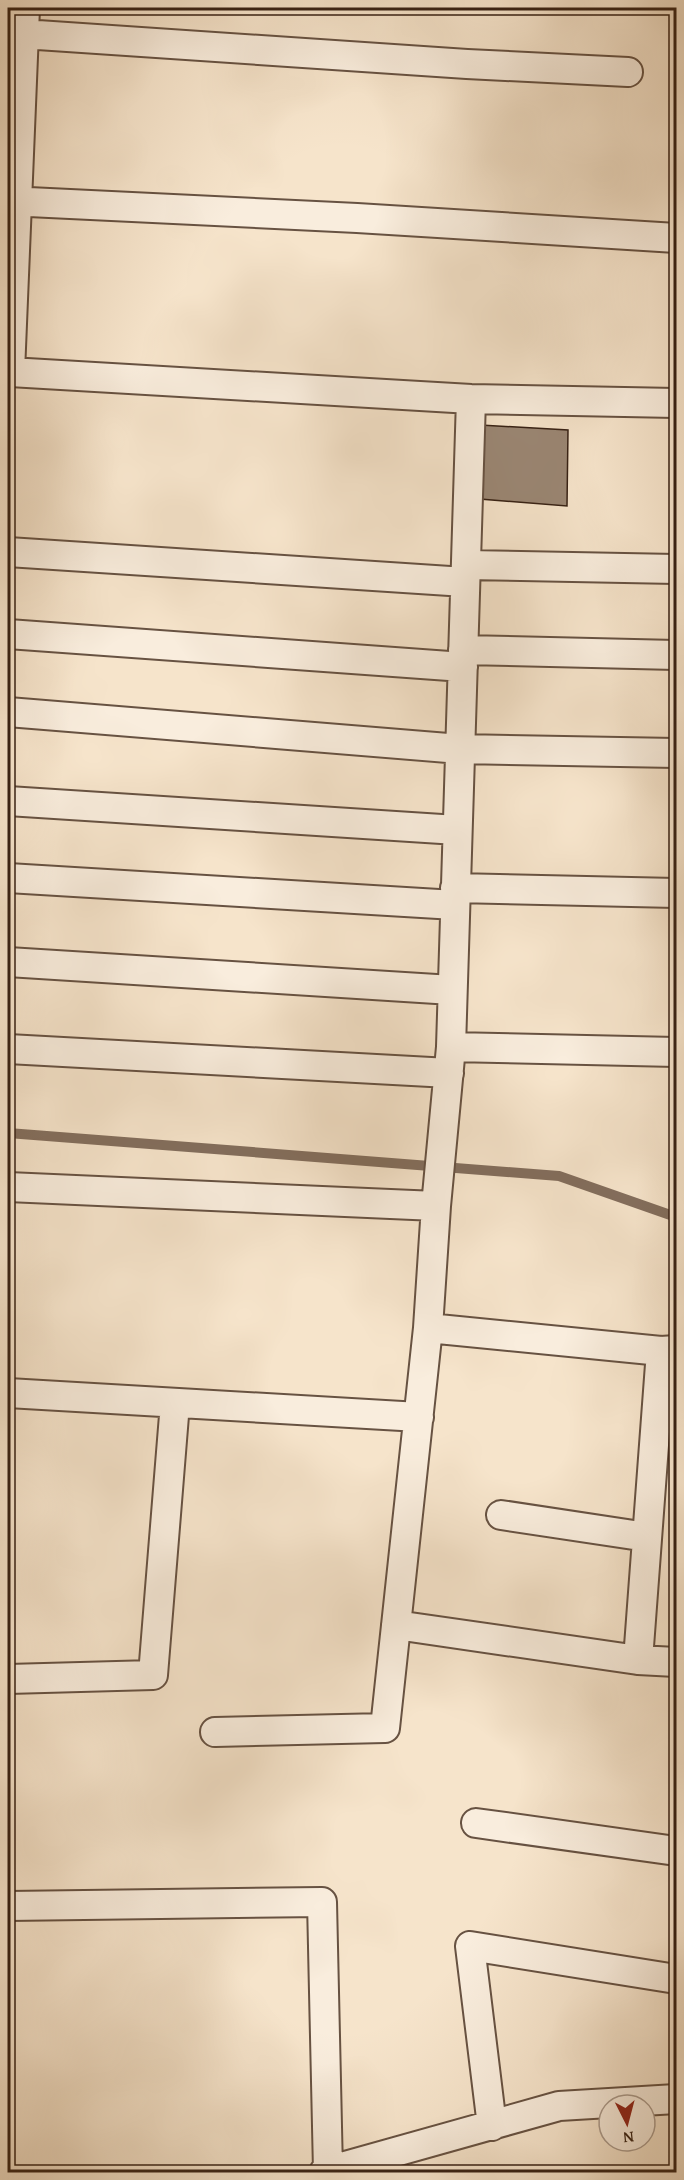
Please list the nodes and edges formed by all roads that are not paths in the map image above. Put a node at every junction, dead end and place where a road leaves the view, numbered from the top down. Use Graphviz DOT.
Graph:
graph roads {
  1 [pos="19,25"];
  2 [pos="628,72"];
  3 [pos="12,201"];
  4 [pos="676,238"];
  5 [pos="10,321"];
  6 [pos="471,399"];
  7 [pos="676,403"];
  8 [pos="8,552"];
  9 [pos="676,568"];
  10 [pos="466,574"];
  11 [pos="8,634"];
  12 [pos="676,655"];
  13 [pos="463,658"];
  14 [pos="8,712"];
  15 [pos="460,748"];
  16 [pos="676,753"];
  17 [pos="8,801"];
  18 [pos="457,830"];
  19 [pos="8,878"];
  20 [pos="676,893"];
  21 [pos="455,897"];
  22 [pos="8,962"];
  23 [pos="452,990"];
  24 [pos="8,1049"];
  25 [pos="676,1052"];
  26 [pos="450,1060"];
  27 [pos="8,1187"];
  28 [pos="437,1198"];
  29 [pos="428,1328"];
  30 [pos="669,1351"];
  31 [pos="8,1393"];
  32 [pos="175,1403"];
  33 [pos="419,1418"];
  34 [pos="666,1429"];
  35 [pos="501,1515"];
  36 [pos="647,1537"];
  37 [pos="396,1625"];
  38 [pos="638,1660"];
  39 [pos="676,1662"];
  40 [pos="8,1679"];
  41 [pos="215,1732"];
  42 [pos="476,1823"];
  43 [pos="676,1851"];
  44 [pos="8,1906"];
  45 [pos="676,1979"];
  46 [pos="676,2099"];
  47 [pos="492,2126"];
  48 [pos="326,2172"];
  1 -- 2 [label="street"];
  1 -- 3 [label="street"];
  3 -- 4 [label="street"];
  3 -- 5 [label="street"];
  5 -- 6 [label="street"];
  6 -- 7 [label="street"];
  6 -- 10 [label="street"];
  8 -- 10 [label="street"];
  9 -- 10 [label="street"];
  10 -- 13 [label="street"];
  11 -- 13 [label="street"];
  12 -- 13 [label="street"];
  13 -- 15 [label="street"];
  14 -- 15 [label="street"];
  15 -- 16 [label="street"];
  15 -- 18 [label="street"];
  17 -- 18 [label="street"];
  18 -- 21 [label="street"];
  19 -- 21 [label="street"];
  20 -- 21 [label="street"];
  21 -- 23 [label="street"];
  22 -- 23 [label="street"];
  23 -- 26 [label="street"];
  24 -- 26 [label="street"];
  25 -- 26 [label="street"];
  26 -- 28 [label="street"];
  27 -- 28 [label="street"];
  28 -- 29 [label="street"];
  29 -- 30 [label="street"];
  29 -- 33 [label="street"];
  30 -- 34 [label="street"];
  31 -- 32 [label="street"];
  32 -- 33 [label="street"];
  32 -- 40 [label="street"];
  33 -- 37 [label="street"];
  34 -- 36 [label="street"];
  35 -- 36 [label="street"];
  36 -- 38 [label="street"];
  37 -- 38 [label="street"];
  37 -- 41 [label="street"];
  38 -- 39 [label="street"];
  42 -- 43 [label="street"];
  44 -- 48 [label="street"];
  45 -- 47 [label="street"];
  46 -- 47 [label="street"];
  47 -- 48 [label="street"];
}
